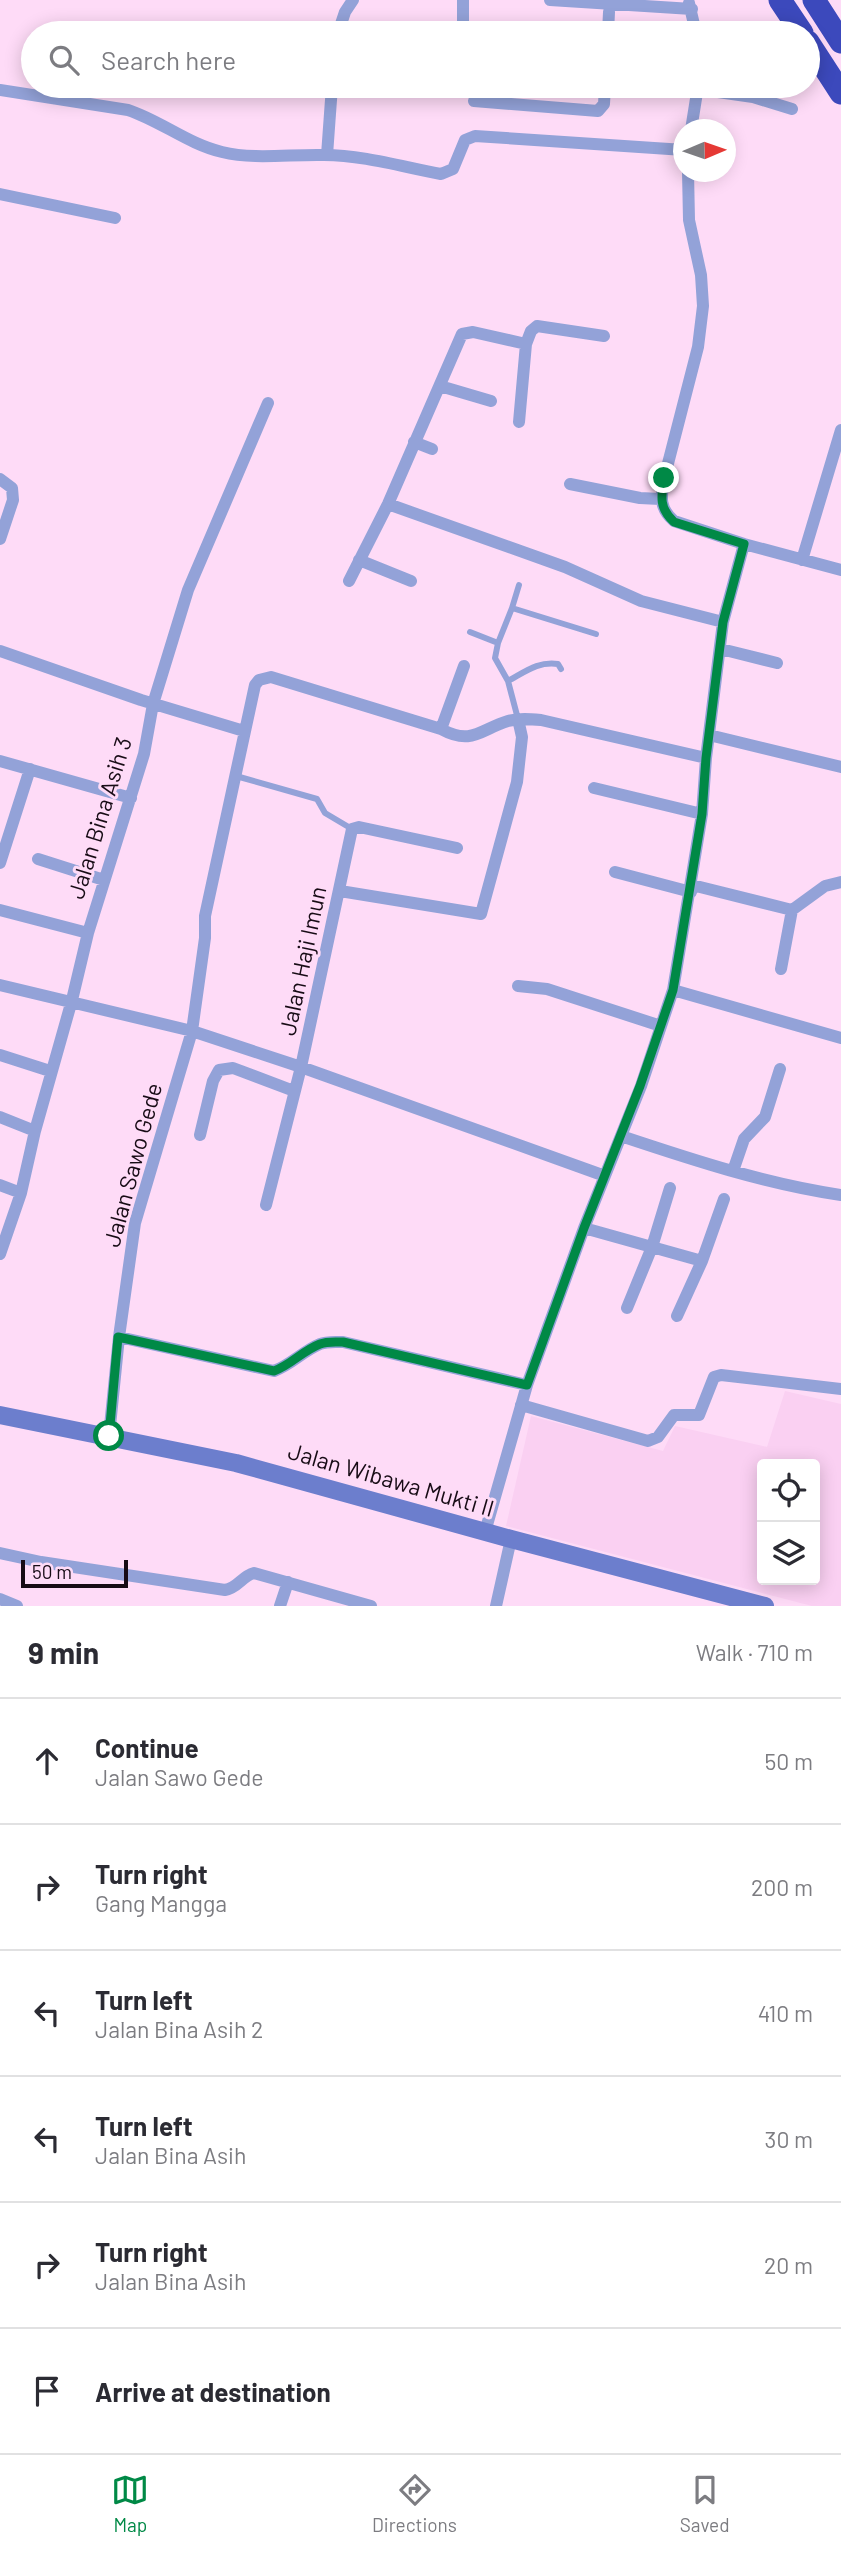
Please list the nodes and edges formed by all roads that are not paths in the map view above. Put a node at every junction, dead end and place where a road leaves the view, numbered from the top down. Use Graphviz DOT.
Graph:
graph roads {
  1 [pos="352,0"];
  2 [pos="463,0"];
  3 [pos="550,0"];
  4 [pos="780,0"];
  5 [pos="814,0"];
  6 [pos="690,4"];
  7 [pos="609,12"];
  8 [pos="342,21"];
  9 [pos="463,21"];
  10 [pos="609,21"];
  11 [pos="794,21"];
  12 [pos="841,42"];
  13 [pos="820,61"];
  14 [pos="0,90"];
  15 [pos="21,93"];
  16 [pos="841,93"];
  17 [pos="51,98"];
  18 [pos="331,98"];
  19 [pos="604,98"];
  20 [pos="696,98"];
  21 [pos="756,98"];
  22 [pos="474,101"];
  23 [pos="792,109"];
  24 [pos="693,119"];
  25 [pos="673,149"];
  26 [pos="327,155"];
  27 [pos="688,182"];
  28 [pos="0,194"];
  29 [pos="115,218"];
  30 [pos="604,336"];
  31 [pos="526,344"];
  32 [pos="440,387"];
  33 [pos="491,401"];
  34 [pos="268,403"];
  35 [pos="519,422"];
  36 [pos="841,430"];
  37 [pos="414,442"];
  38 [pos="432,449"];
  39 [pos="0,478"];
  40 [pos="570,484"];
  41 [pos="660,499"];
  42 [pos="388,503"];
  43 [pos="0,539"];
  44 [pos="744,544"];
  45 [pos="359,560"];
  46 [pos="802,560"];
  47 [pos="841,570"];
  48 [pos="349,581"];
  49 [pos="411,581"];
  50 [pos="519,585"];
  51 [pos="512,608"];
  52 [pos="723,622"];
  53 [pos="470,632"];
  54 [pos="596,634"];
  55 [pos="498,643"];
  56 [pos="721,649"];
  57 [pos="0,651"];
  58 [pos="777,663"];
  59 [pos="464,666"];
  60 [pos="561,669"];
  61 [pos="508,681"];
  62 [pos="153,704"];
  63 [pos="518,719"];
  64 [pos="441,729"];
  65 [pos="244,731"];
  66 [pos="709,734"];
  67 [pos="706,758"];
  68 [pos="0,761"];
  69 [pos="841,767"];
  70 [pos="30,769"];
  71 [pos="236,776"];
  72 [pos="594,788"];
  73 [pos="131,798"];
  74 [pos="702,814"];
  75 [pos="352,829"];
  76 [pos="457,848"];
  77 [pos="38,859"];
  78 [pos="0,863"];
  79 [pos="615,872"];
  80 [pos="104,880"];
  81 [pos="841,882"];
  82 [pos="691,888"];
  83 [pos="340,891"];
  84 [pos="792,909"];
  85 [pos="0,911"];
  86 [pos="88,933"];
  87 [pos="781,969"];
  88 [pos="0,985"];
  89 [pos="518,986"];
  90 [pos="673,990"];
  91 [pos="72,1000"];
  92 [pos="661,1026"];
  93 [pos="192,1031"];
  94 [pos="841,1038"];
  95 [pos="0,1055"];
  96 [pos="301,1067"];
  97 [pos="780,1069"];
  98 [pos="50,1071"];
  99 [pos="294,1091"];
  100 [pos="0,1117"];
  101 [pos="35,1131"];
  102 [pos="200,1135"];
  103 [pos="621,1136"];
  104 [pos="733,1171"];
  105 [pos="605,1176"];
  106 [pos="0,1185"];
  107 [pos="670,1188"];
  108 [pos="21,1193"];
  109 [pos="841,1195"];
  110 [pos="724,1199"];
  111 [pos="266,1205"];
  112 [pos="584,1228"];
  113 [pos="652,1247"];
  114 [pos="0,1254"];
  115 [pos="702,1261"];
  116 [pos="627,1308"];
  117 [pos="677,1317"];
  118 [pos="118,1337"];
  119 [pos="527,1385"];
  120 [pos="841,1389"];
  121 [pos="521,1405"];
  122 [pos="0,1415"];
  123 [pos="109,1436"];
  124 [pos="485,1532"];
  125 [pos="511,1539"];
  126 [pos="0,1553"];
  127 [pos="290,1587"];
  128 [pos="0,1599"];
  129 [pos="364,1605"];
  130 [pos="18,1606"];
  131 [pos="280,1606"];
  132 [pos="343,1606"];
  133 [pos="496,1606"];
  134 [pos="765,1606"];
  1 -- 8 [label="street"];
  2 -- 9 [label="street"];
  3 -- 6 [label="street"];
  4 -- 11 [label="highway"];
  5 -- 12 [label="highway"];
  7 -- 10 [label="street"];
  13 -- 16 [label="highway"];
  14 -- 15 [label="street"];
  17 -- 26 [label="street"];
  18 -- 26 [label="street"];
  19 -- 22 [label="street"];
  20 -- 24 [label="street"];
  21 -- 23 [label="street"];
  25 -- 26 [label="street"];
  27 -- 41 [label="street"];
  28 -- 29 [label="street"];
  30 -- 31 [label="street"];
  31 -- 32 [label="street"];
  31 -- 35 [label="street"];
  32 -- 33 [label="street"];
  32 -- 37 [label="street"];
  34 -- 62 [label="street, Jalan Bina Asih 3"];
  36 -- 46 [label="street"];
  37 -- 38 [label="street"];
  37 -- 42 [label="street"];
  39 -- 43 [label="street"];
  40 -- 41 [label="street"];
  41 -- 44 [label="street"];
  42 -- 45 [label="street"];
  42 -- 52 [label="street"];
  44 -- 46 [label="street"];
  44 -- 52 [label="street"];
  45 -- 48 [label="street"];
  45 -- 49 [label="street"];
  46 -- 47 [label="street"];
  50 -- 51 [label="lane"];
  51 -- 54 [label="lane"];
  51 -- 55 [label="lane"];
  52 -- 56 [label="street"];
  53 -- 55 [label="lane"];
  55 -- 61 [label="lane"];
  56 -- 58 [label="street"];
  56 -- 66 [label="street"];
  57 -- 62 [label="street"];
  59 -- 64 [label="street"];
  60 -- 61 [label="lane"];
  61 -- 63 [label="lane"];
  62 -- 65 [label="street"];
  62 -- 73 [label="street, Jalan Bina Asih 3"];
  63 -- 64 [label="street, Jalan Sawo Gede"];
  63 -- 67 [label="street"];
  63 -- 83 [label="street"];
  64 -- 65 [label="street, Jalan Sawo Gede"];
  65 -- 71 [label="street, Jalan Sawo Gede"];
  66 -- 67 [label="street"];
  66 -- 69 [label="street"];
  67 -- 74 [label="street"];
  68 -- 70 [label="street"];
  70 -- 73 [label="street"];
  70 -- 78 [label="street"];
  71 -- 75 [label="lane"];
  71 -- 93 [label="street, Jalan Sawo Gede"];
  72 -- 74 [label="street"];
  73 -- 80 [label="street, Jalan Bina Asih 3"];
  74 -- 82 [label="street"];
  75 -- 76 [label="street"];
  75 -- 83 [label="street, Jalan Haji Imun"];
  77 -- 80 [label="street"];
  79 -- 82 [label="street"];
  80 -- 86 [label="street, Jalan Bina Asih 3"];
  81 -- 84 [label="street"];
  82 -- 84 [label="street"];
  82 -- 90 [label="street"];
  83 -- 96 [label="street, Jalan Haji Imun"];
  84 -- 87 [label="street"];
  85 -- 86 [label="street"];
  86 -- 91 [label="street, Jalan Bina Asih 3"];
  88 -- 91 [label="street"];
  89 -- 92 [label="street"];
  90 -- 92 [label="street"];
  90 -- 94 [label="street"];
  91 -- 93 [label="street"];
  91 -- 98 [label="street, Jalan Bina Asih 3"];
  92 -- 103 [label="street"];
  93 -- 96 [label="street"];
  93 -- 118 [label="street, Jalan Sawo Gede"];
  95 -- 98 [label="street"];
  96 -- 99 [label="street, Jalan Haji Imun"];
  96 -- 105 [label="street"];
  97 -- 104 [label="street"];
  98 -- 101 [label="street, Jalan Bina Asih 3"];
  99 -- 102 [label="street"];
  99 -- 111 [label="street, Jalan Haji Imun"];
  100 -- 101 [label="street"];
  101 -- 108 [label="street, Jalan Bina Asih 3"];
  103 -- 104 [label="street"];
  103 -- 105 [label="street"];
  104 -- 109 [label="street"];
  105 -- 112 [label="street"];
  106 -- 108 [label="street"];
  107 -- 113 [label="street"];
  108 -- 114 [label="street, Jalan Bina Asih 3"];
  110 -- 115 [label="street"];
  112 -- 113 [label="street"];
  112 -- 119 [label="street"];
  113 -- 115 [label="street"];
  113 -- 116 [label="street"];
  115 -- 117 [label="street"];
  118 -- 119 [label="street"];
  118 -- 123 [label="street, Jalan Sawo Gede"];
  119 -- 121 [label="street"];
  120 -- 121 [label="street"];
  121 -- 124 [label="street"];
  122 -- 123 [label="main road, Jalan Wibawa Mukti II"];
  123 -- 124 [label="main road, Jalan Wibawa Mukti II"];
  124 -- 125 [label="main road, Jalan Wibawa Mukti II"];
  125 -- 133 [label="street"];
  125 -- 134 [label="main road, Jalan Wibawa Mukti II"];
  126 -- 127 [label="street"];
  127 -- 129 [label="street"];
  127 -- 131 [label="street"];
  127 -- 132 [label="street"];
  128 -- 130 [label="street"];
}
